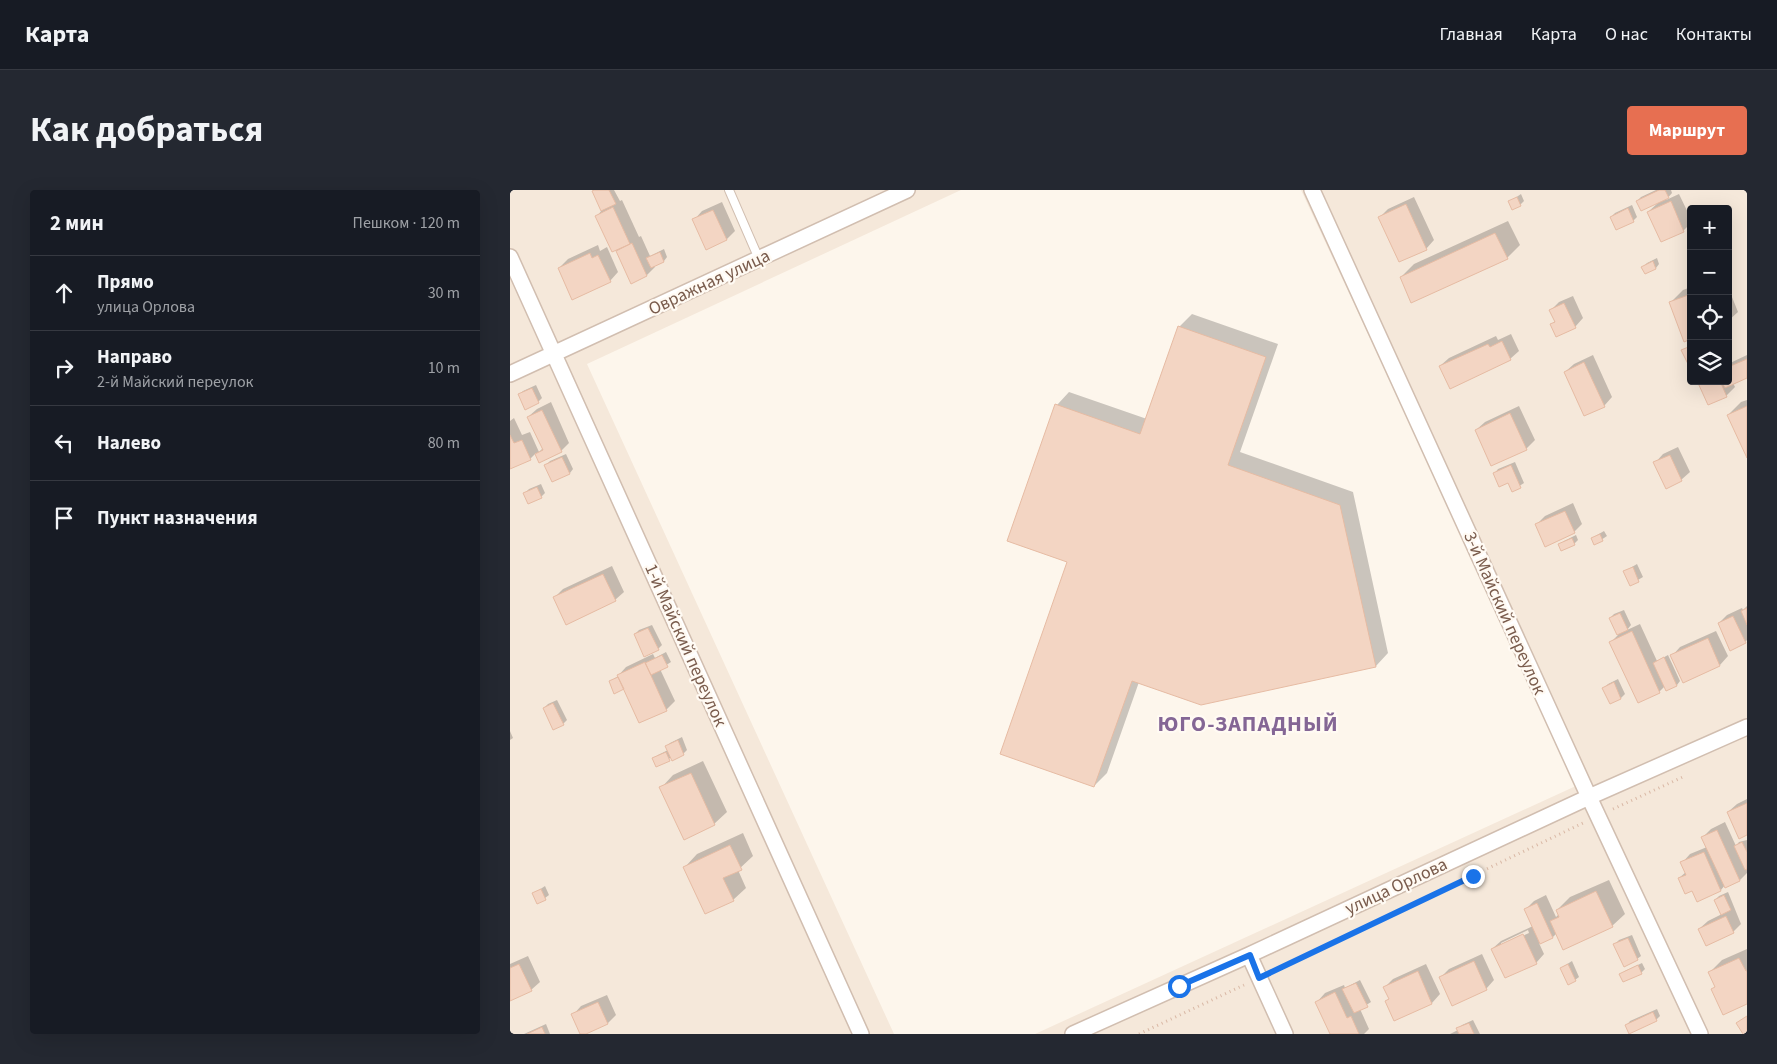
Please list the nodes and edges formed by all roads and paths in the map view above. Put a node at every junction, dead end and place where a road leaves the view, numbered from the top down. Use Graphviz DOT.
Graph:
graph roads {
  1 [pos="729,190"];
  2 [pos="907,190"];
  3 [pos="1312,190"];
  4 [pos="510,257"];
  5 [pos="759,259"];
  6 [pos="555,354"];
  7 [pos="510,374"];
  8 [pos="1747,727"];
  9 [pos="1686,776"];
  10 [pos="1588,797"];
  11 [pos="1598,816"];
  12 [pos="1250,955"];
  13 [pos="1259,978"];
  14 [pos="861,1034"];
  15 [pos="1073,1034"];
  16 [pos="1139,1034"];
  17 [pos="1285,1034"];
  18 [pos="1700,1034"];
  1 -- 5 [label="lane"];
  2 -- 5 [label="street, Овражная улица"];
  3 -- 10 [label="street, 3-й Майский переулок"];
  4 -- 6 [label="street, 1-й Майский переулок"];
  5 -- 6 [label="street, Овражная улица"];
  6 -- 7 [label="street, Овражная улица"];
  6 -- 14 [label="street, 1-й Майский переулок"];
  8 -- 10 [label="street, улица Орлова"];
  9 -- 11 [label="path"];
  10 -- 11 [label="street, 3-й Майский переулок"];
  10 -- 12 [label="street, улица Орлова"];
  11 -- 13 [label="path"];
  11 -- 18 [label="street, 3-й Майский переулок"];
  12 -- 13 [label="street"];
  12 -- 15 [label="street, улица Орлова"];
  13 -- 16 [label="path"];
  13 -- 17 [label="street"];
}
